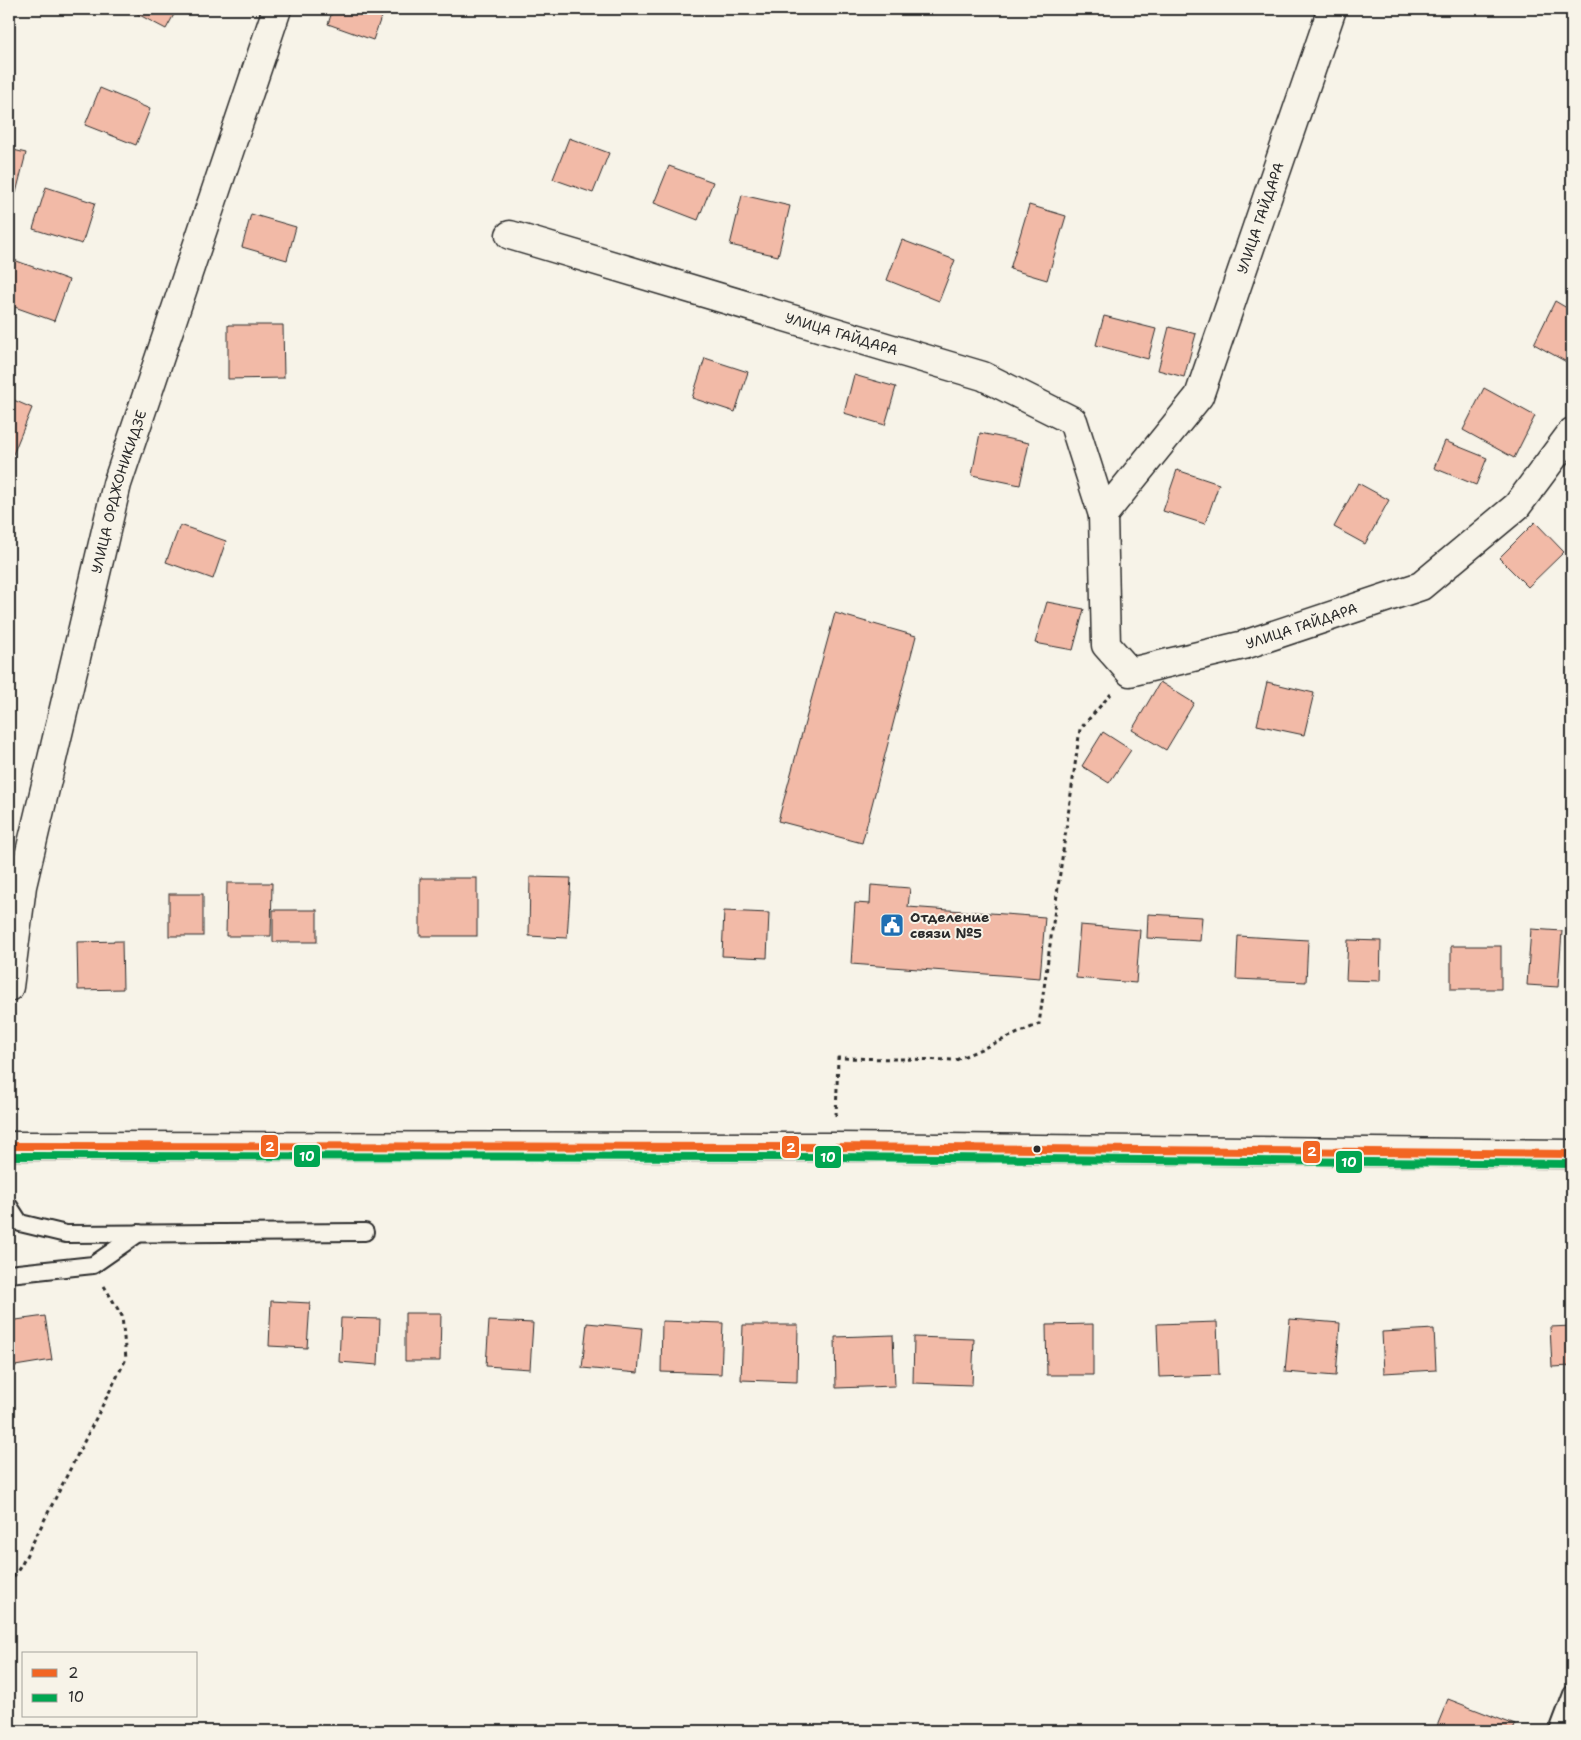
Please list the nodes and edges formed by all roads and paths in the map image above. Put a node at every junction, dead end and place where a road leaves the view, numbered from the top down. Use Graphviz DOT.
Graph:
graph roads {
  1 [pos="277,9"];
  2 [pos="1332,9"];
  3 [pos="510,234"];
  4 [pos="1572,432"];
  5 [pos="1103,515"];
  6 [pos="1130,672"];
  7 [pos="9,987"];
  8 [pos="9,1146"];
  9 [pos="834,1147"];
  10 [pos="1572,1154"];
  11 [pos="9,1206"];
  12 [pos="365,1232"];
  13 [pos="139,1233"];
  14 [pos="92,1265"];
  15 [pos="9,1274"];
  16 [pos="9,1584"];
  17 [pos="1572,1694"];
  18 [pos="1558,1731"];
  1 -- 7 [label="street, УЛИЦА ОРДЖОНИКИДЗЕ"];
  2 -- 5 [label="street, УЛИЦА ГАЙДАРА"];
  3 -- 5 [label="street, УЛИЦА ГАЙДАРА"];
  4 -- 6 [label="street, УЛИЦА ГАЙДАРА"];
  5 -- 6 [label="street, УЛИЦА ГАЙДАРА"];
  6 -- 9 [label="path"];
  8 -- 9 [label="street"];
  9 -- 10 [label="street"];
  11 -- 13 [label="lane"];
  12 -- 13 [label="lane"];
  13 -- 14 [label="lane"];
  14 -- 15 [label="lane"];
  14 -- 16 [label="path"];
  17 -- 18 [label="lane"];
}
